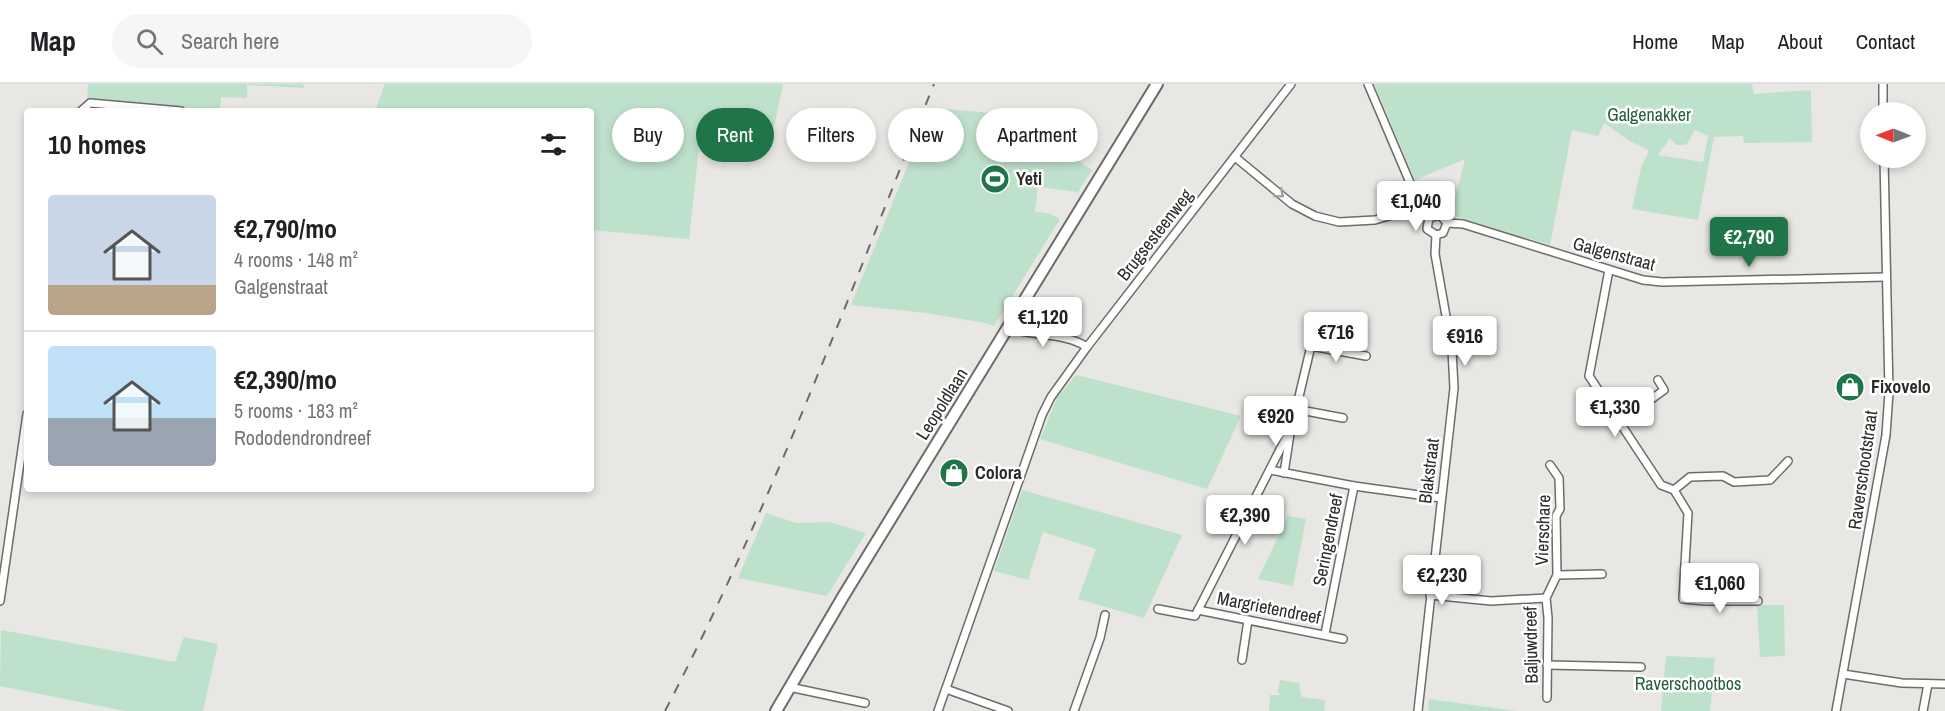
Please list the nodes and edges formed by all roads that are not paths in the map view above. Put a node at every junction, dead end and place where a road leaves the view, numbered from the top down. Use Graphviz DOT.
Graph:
graph roads {
  1 [pos="1157,84"];
  2 [pos="1291,84"];
  3 [pos="1368,84"];
  4 [pos="1883,84"];
  5 [pos="1883,102"];
  6 [pos="85,108"];
  7 [pos="142,108"];
  8 [pos="1235,157"];
  9 [pos="1884,168"];
  10 [pos="1428,217"];
  11 [pos="1447,223"];
  12 [pos="1436,235"];
  13 [pos="1609,270"];
  14 [pos="1886,277"];
  15 [pos="1008,328"];
  16 [pos="1087,346"];
  17 [pos="1366,356"];
  18 [pos="1658,380"];
  19 [pos="1296,410"];
  20 [pos="1343,418"];
  21 [pos="1620,422"];
  22 [pos="1292,426"];
  23 [pos="24,435"];
  24 [pos="1788,461"];
  25 [pos="1550,465"];
  26 [pos="1270,470"];
  27 [pos="1284,473"];
  28 [pos="1354,486"];
  29 [pos="1674,490"];
  30 [pos="1441,498"];
  31 [pos="1602,574"];
  32 [pos="1557,575"];
  33 [pos="1430,595"];
  34 [pos="1546,598"];
  35 [pos="0,601"];
  36 [pos="1758,601"];
  37 [pos="1158,609"];
  38 [pos="1198,609"];
  39 [pos="1105,615"];
  40 [pos="1248,620"];
  41 [pos="1325,634"];
  42 [pos="1343,639"];
  43 [pos="1242,660"];
  44 [pos="1547,666"];
  45 [pos="1641,667"];
  46 [pos="1843,674"];
  47 [pos="1928,684"];
  48 [pos="1945,684"];
  49 [pos="789,687"];
  50 [pos="946,689"];
  51 [pos="1547,698"];
  52 [pos="865,703"];
  53 [pos="776,711"];
  54 [pos="938,711"];
  55 [pos="1008,711"];
  56 [pos="1074,711"];
  57 [pos="1418,711"];
  58 [pos="1836,711"];
  59 [pos="1923,711"];
  1 -- 15 [label="main road, Leopoldlaan"];
  2 -- 8 [label="street, Brugsesteenweg"];
  3 -- 10 [label="street"];
  4 -- 5 [label="street"];
  6 -- 7 [label="street"];
  8 -- 10 [label="street, one-way"];
  8 -- 16 [label="street, Brugsesteenweg"];
  9 -- 14 [label="street, Raverschootstraat"];
  10 -- 11 [label="street"];
  10 -- 12 [label="street"];
  11 -- 12 [label="street"];
  11 -- 13 [label="street, Galgenstraat"];
  12 -- 30 [label="street, Blakstraat"];
  13 -- 14 [label="street, Galgenstraat"];
  13 -- 21 [label="street"];
  14 -- 46 [label="street, Raverschootstraat"];
  15 -- 16 [label="street"];
  15 -- 49 [label="main road, Leopoldlaan"];
  16 -- 50 [label="street, Brugsesteenweg"];
  17 -- 19 [label="street"];
  18 -- 21 [label="street"];
  19 -- 20 [label="street"];
  19 -- 22 [label="street"];
  21 -- 29 [label="street"];
  22 -- 26 [label="street"];
  22 -- 27 [label="street"];
  23 -- 35 [label="street"];
  24 -- 29 [label="street"];
  25 -- 32 [label="street, Vierschare"];
  26 -- 27 [label="street"];
  26 -- 38 [label="street"];
  27 -- 28 [label="street"];
  28 -- 30 [label="street"];
  28 -- 41 [label="street, Seringendreef"];
  29 -- 36 [label="street"];
  30 -- 33 [label="street, Blakstraat"];
  31 -- 32 [label="street"];
  32 -- 34 [label="street, Vierschare"];
  33 -- 34 [label="street, Baljuwdreef"];
  33 -- 57 [label="street, Blakstraat"];
  34 -- 44 [label="street, Baljuwdreef"];
  37 -- 38 [label="street, Margrietendreef"];
  38 -- 40 [label="street, Margrietendreef"];
  39 -- 56 [label="street"];
  40 -- 41 [label="street, Margrietendreef"];
  40 -- 43 [label="street"];
  41 -- 42 [label="street, Margrietendreef"];
  44 -- 45 [label="street"];
  44 -- 51 [label="street, Baljuwdreef"];
  46 -- 47 [label="street"];
  46 -- 58 [label="street, Raverschootstraat"];
  47 -- 48 [label="street"];
  47 -- 59 [label="street"];
  49 -- 52 [label="street"];
  49 -- 53 [label="main road, Leopoldlaan"];
  50 -- 54 [label="street, Brugsesteenweg"];
  50 -- 55 [label="street"];
}
